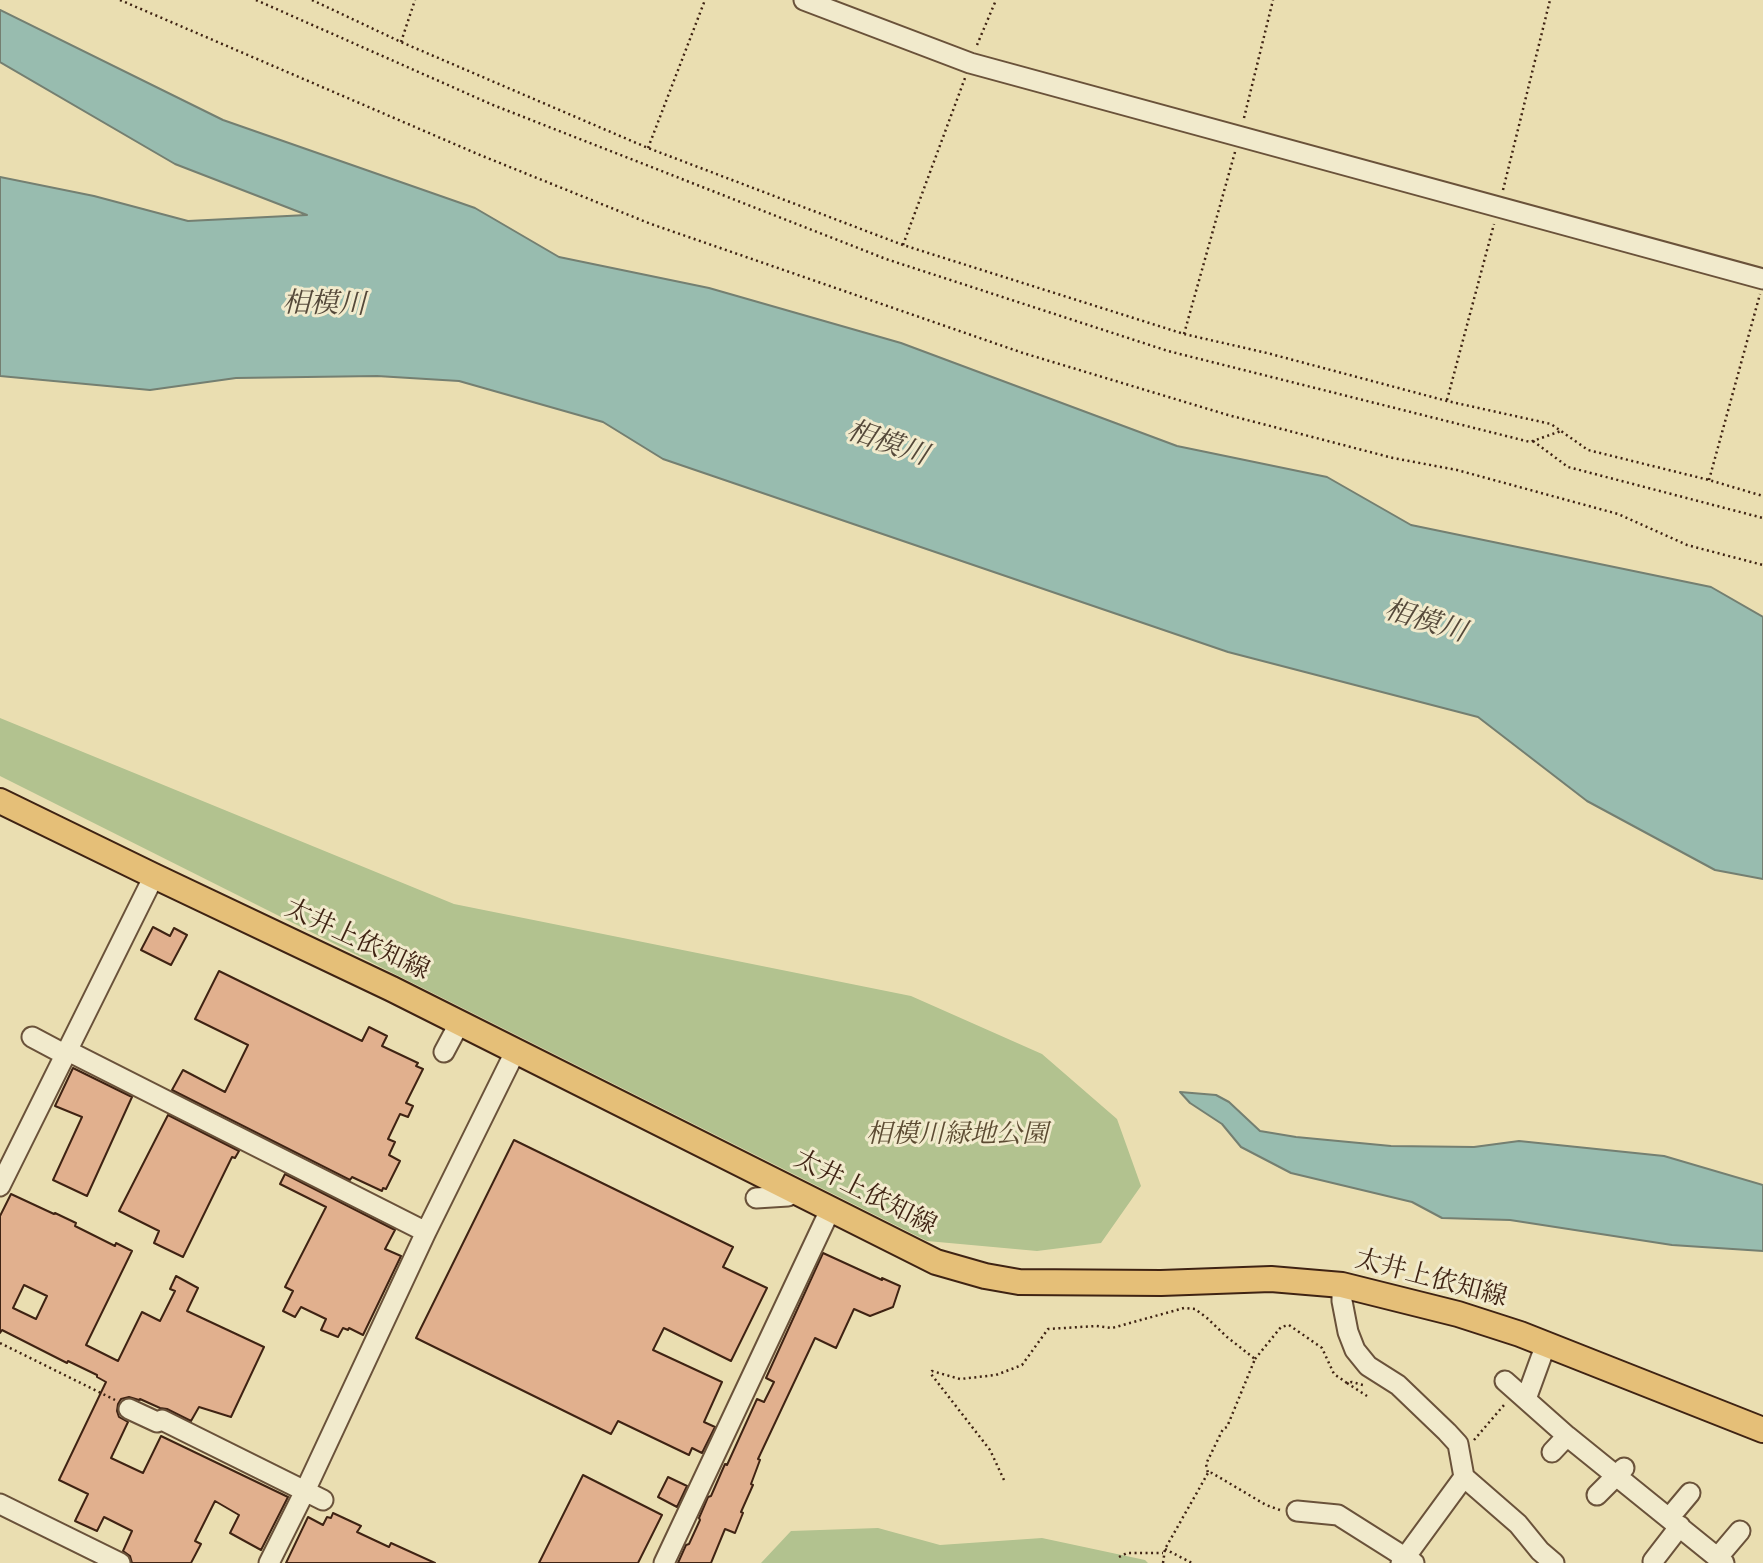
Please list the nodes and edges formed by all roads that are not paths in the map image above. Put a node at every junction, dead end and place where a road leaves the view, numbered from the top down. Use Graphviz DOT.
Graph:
graph roads {
  1 [pos="804,0"];
  2 [pos="1763,281"];
  3 [pos="0,801"];
  4 [pos="153,876"];
  5 [pos="460,1023"];
  6 [pos="32,1037"];
  7 [pos="516,1050"];
  8 [pos="65,1052"];
  9 [pos="444,1052"];
  10 [pos="1,1179"];
  11 [pos="795,1190"];
  12 [pos="756,1198"];
  13 [pos="831,1208"];
  14 [pos="426,1232"];
  15 [pos="1342,1285"];
  16 [pos="1546,1345"];
  17 [pos="129,1409"];
  18 [pos="1763,1430"];
  19 [pos="1567,1436"];
  20 [pos="1552,1452"];
  21 [pos="1620,1472"];
  22 [pos="1464,1477"];
  23 [pos="1690,1493"];
  24 [pos="314,1495"];
  25 [pos="1598,1495"];
  26 [pos="0,1504"];
  27 [pos="1297,1511"];
  28 [pos="1674,1522"];
  29 [pos="1740,1531"];
  30 [pos="1721,1560"];
  31 [pos="1407,1561"];
  32 [pos="1653,1561"];
  33 [pos="120,1563"];
  34 [pos="269,1563"];
  35 [pos="664,1563"];
  36 [pos="1553,1563"];
  1 -- 2 [label="street"];
  3 -- 4 [label="main road, 太井上依知線"];
  4 -- 5 [label="main road, 太井上依知線"];
  4 -- 8 [label="street"];
  5 -- 7 [label="main road, 太井上依知線"];
  5 -- 9 [label="street"];
  6 -- 8 [label="street"];
  7 -- 11 [label="main road, 太井上依知線"];
  7 -- 14 [label="street"];
  8 -- 10 [label="street"];
  8 -- 14 [label="street"];
  11 -- 12 [label="street"];
  11 -- 13 [label="main road, 太井上依知線"];
  13 -- 15 [label="main road, 太井上依知線"];
  13 -- 35 [label="street"];
  14 -- 24 [label="street"];
  15 -- 16 [label="main road, 太井上依知線"];
  15 -- 22 [label="street"];
  16 -- 18 [label="main road, 太井上依知線"];
  16 -- 19 [label="street"];
  17 -- 24 [label="street"];
  19 -- 20 [label="street"];
  19 -- 21 [label="street"];
  21 -- 25 [label="street"];
  21 -- 28 [label="street"];
  22 -- 31 [label="street"];
  22 -- 36 [label="street"];
  23 -- 28 [label="street"];
  24 -- 34 [label="street"];
  26 -- 33 [label="street"];
  27 -- 31 [label="street"];
  28 -- 30 [label="street"];
  28 -- 32 [label="street"];
  29 -- 30 [label="street"];
}
